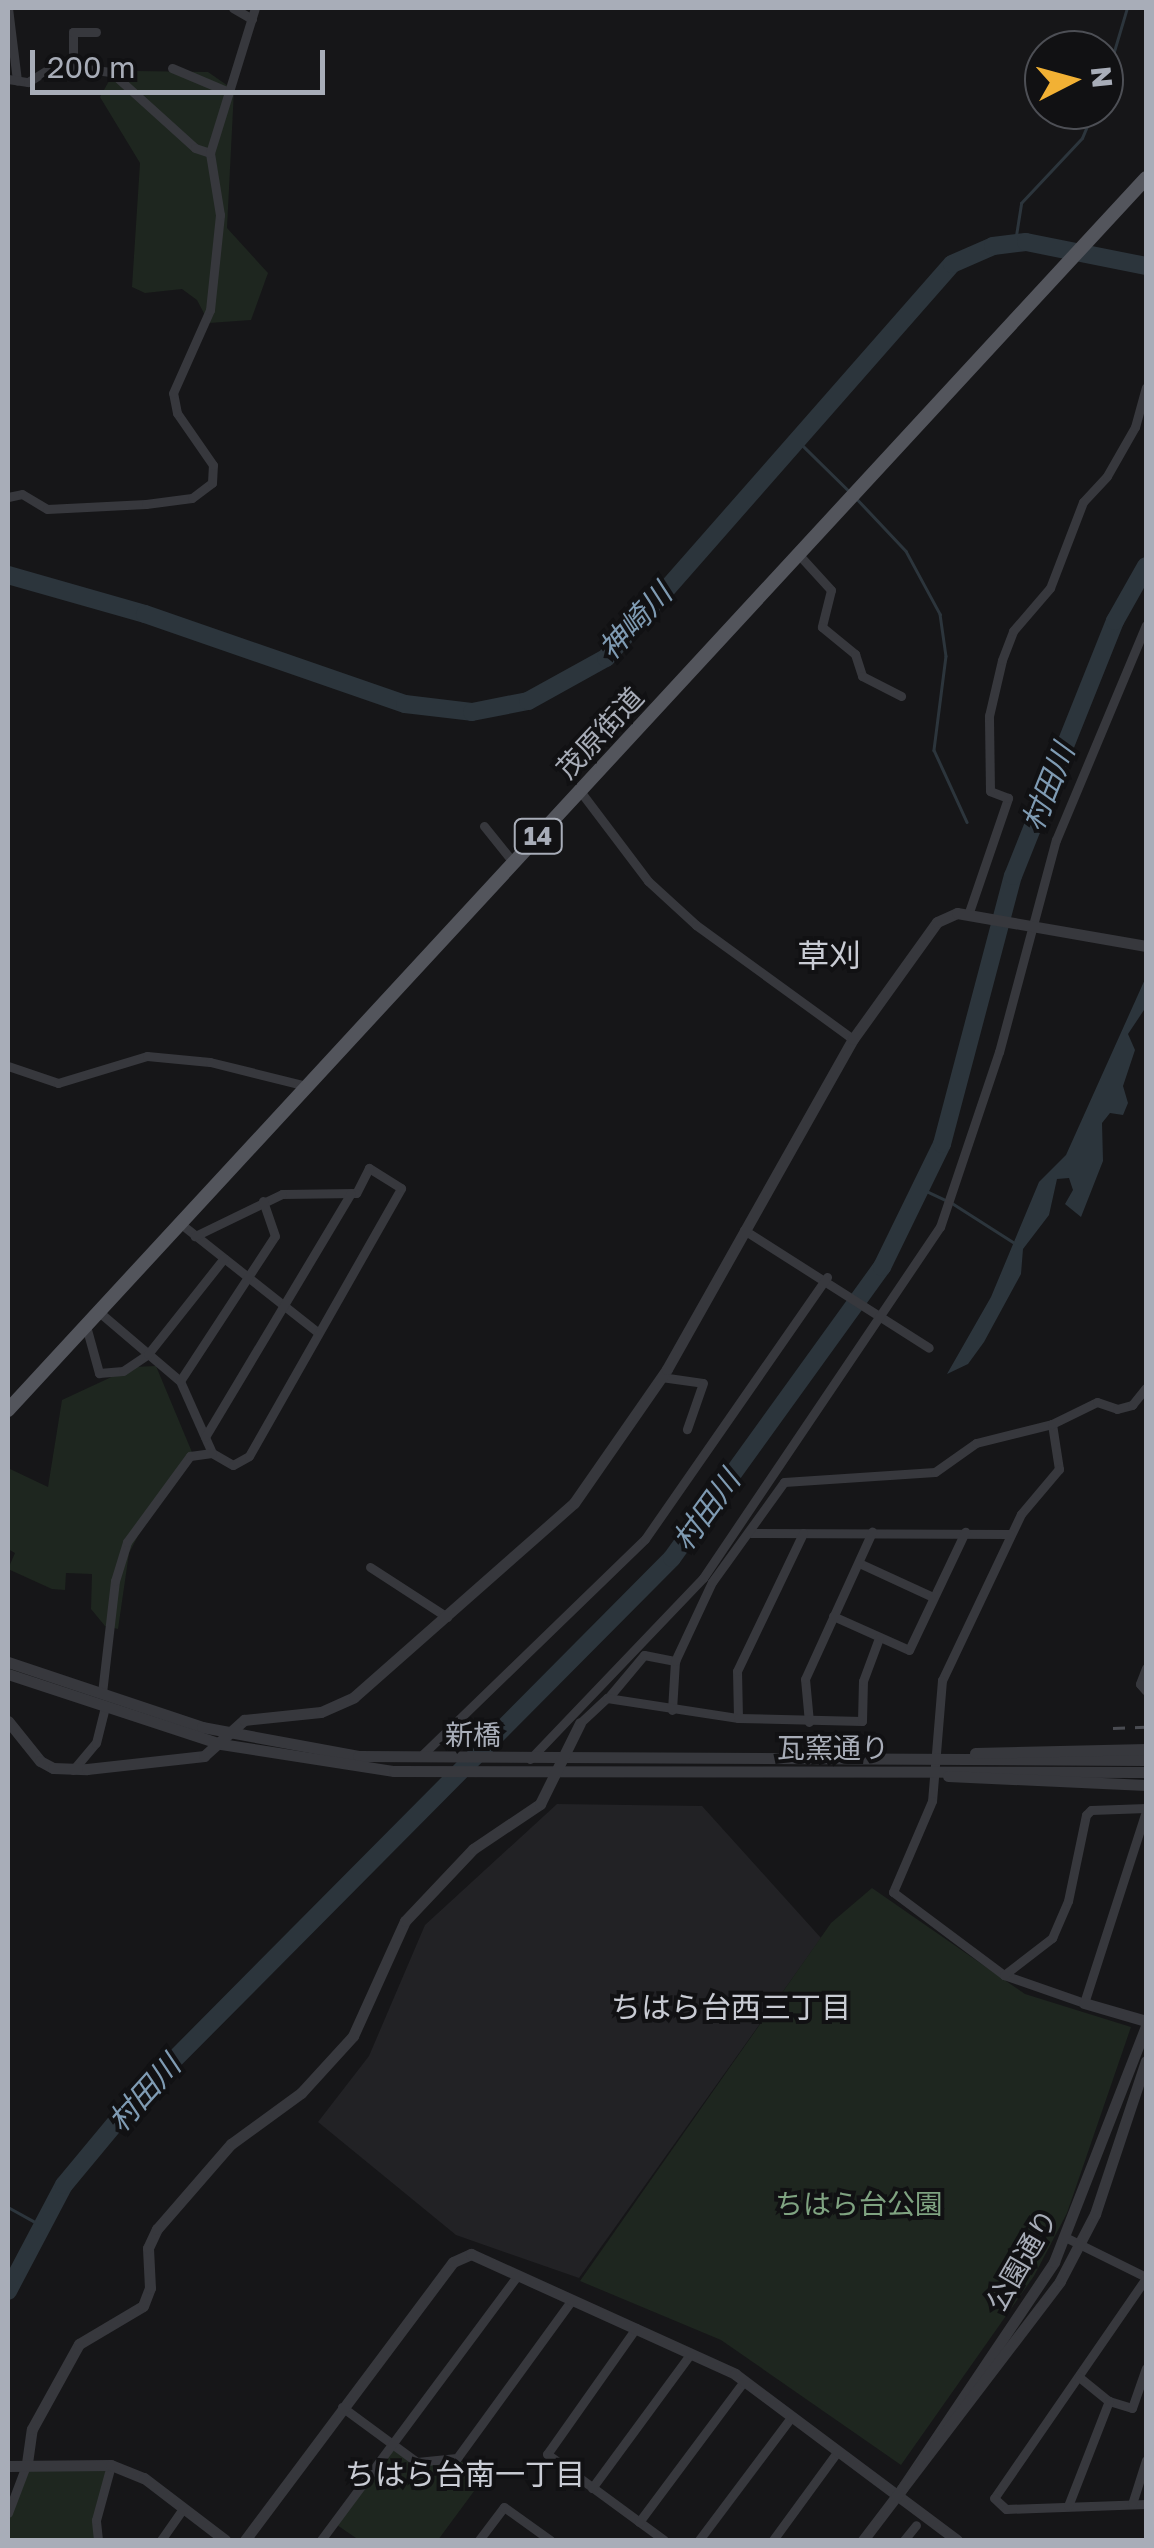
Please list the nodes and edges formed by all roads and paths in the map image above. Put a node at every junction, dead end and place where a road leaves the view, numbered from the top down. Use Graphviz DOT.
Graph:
graph roads {
  1 [pos="8,8"];
  2 [pos="233,8"];
  3 [pos="255,8"];
  4 [pos="252,19"];
  5 [pos="96,32"];
  6 [pos="73,64"];
  7 [pos="172,68"];
  8 [pos="12,79"];
  9 [pos="229,92"];
  10 [pos="210,153"];
  11 [pos="1146,178"];
  12 [pos="1146,387"];
  13 [pos="8,497"];
  14 [pos="800,556"];
  15 [pos="1146,625"];
  16 [pos="901,696"];
  17 [pos="580,791"];
  18 [pos="484,826"];
  19 [pos="513,862"];
  20 [pos="968,915"];
  21 [pos="1031,926"];
  22 [pos="1146,946"];
  23 [pos="854,1039"];
  24 [pos="8,1066"];
  25 [pos="307,1086"];
  26 [pos="351,1193"];
  27 [pos="263,1202"];
  28 [pos="181,1224"];
  29 [pos="744,1230"];
  30 [pos="195,1236"];
  31 [pos="224,1258"];
  32 [pos="246,1276"];
  33 [pos="827,1277"];
  34 [pos="280,1304"];
  35 [pos="99,1312"];
  36 [pos="884,1316"];
  37 [pos="86,1326"];
  38 [pos="316,1331"];
  39 [pos="929,1348"];
  40 [pos="148,1354"];
  41 [pos="661,1377"];
  42 [pos="180,1380"];
  43 [pos="1146,1388"];
  44 [pos="8,1410"];
  45 [pos="1052,1424"];
  46 [pos="687,1428"];
  47 [pos="205,1438"];
  48 [pos="212,1453"];
  49 [pos="872,1532"];
  50 [pos="965,1532"];
  51 [pos="750,1533"];
  52 [pos="803,1533"];
  53 [pos="1010,1534"];
  54 [pos="859,1563"];
  55 [pos="370,1567"];
  56 [pos="933,1597"];
  57 [pos="833,1616"];
  58 [pos="448,1618"];
  59 [pos="879,1638"];
  60 [pos="675,1661"];
  61 [pos="8,1662"];
  62 [pos="1146,1668"];
  63 [pos="8,1674"];
  64 [pos="1146,1691"];
  65 [pos="102,1693"];
  66 [pos="608,1698"];
  67 [pos="105,1707"];
  68 [pos="672,1710"];
  69 [pos="738,1718"];
  70 [pos="8,1721"];
  71 [pos="809,1722"];
  72 [pos="580,1723"];
  73 [pos="225,1739"];
  74 [pos="1146,1749"];
  75 [pos="528,1760"];
  76 [pos="1146,1760"];
  77 [pos="417,1765"];
  78 [pos="557,1766"];
  79 [pos="941,1766"];
  80 [pos="73,1770"];
  81 [pos="519,1770"];
  82 [pos="1146,1772"];
  83 [pos="1146,1785"];
  84 [pos="1146,1810"];
  85 [pos="1004,1975"];
  86 [pos="1084,2003"];
  87 [pos="1146,2023"];
  88 [pos="1146,2061"];
  89 [pos="1067,2238"];
  90 [pos="1079,2245"];
  91 [pos="518,2275"];
  92 [pos="1146,2278"];
  93 [pos="572,2300"];
  94 [pos="636,2328"];
  95 [pos="691,2353"];
  96 [pos="1146,2368"];
  97 [pos="1079,2377"];
  98 [pos="744,2381"];
  99 [pos="1109,2401"];
  100 [pos="342,2407"];
  101 [pos="792,2416"];
  102 [pos="392,2444"];
  103 [pos="838,2451"];
  104 [pos="1146,2460"];
  105 [pos="27,2463"];
  106 [pos="111,2464"];
  107 [pos="8,2466"];
  108 [pos="592,2488"];
  109 [pos="897,2496"];
  110 [pos="1132,2504"];
  111 [pos="1146,2504"];
  112 [pos="1068,2506"];
  113 [pos="183,2508"];
  114 [pos="8,2513"];
  115 [pos="639,2522"];
  116 [pos="916,2524"];
  117 [pos="98,2540"];
  118 [pos="161,2540"];
  119 [pos="225,2540"];
  120 [pos="245,2540"];
  121 [pos="321,2540"];
  122 [pos="479,2540"];
  123 [pos="550,2540"];
  124 [pos="664,2540"];
  125 [pos="699,2540"];
  126 [pos="773,2540"];
  127 [pos="863,2540"];
  128 [pos="904,2540"];
  129 [pos="955,2540"];
  1 -- 8 [label="street"];
  2 -- 4 [label="street"];
  3 -- 4 [label="street"];
  4 -- 9 [label="street"];
  5 -- 6 [label="street"];
  6 -- 8 [label="street"];
  6 -- 10 [label="street"];
  7 -- 9 [label="street"];
  9 -- 10 [label="street"];
  10 -- 13 [label="street"];
  11 -- 14 [label="main road, 茂原街道 / 14"];
  12 -- 20 [label="street"];
  14 -- 16 [label="street"];
  14 -- 17 [label="main road, 茂原街道 / 14"];
  15 -- 21 [label="street"];
  17 -- 19 [label="main road, 茂原街道 / 14"];
  17 -- 23 [label="street"];
  18 -- 19 [label="street"];
  19 -- 25 [label="main road, 茂原街道 / 14"];
  20 -- 21 [label="street"];
  20 -- 23 [label="street"];
  21 -- 22 [label="street"];
  21 -- 36 [label="street"];
  23 -- 29 [label="street"];
  24 -- 25 [label="street"];
  25 -- 28 [label="main road, 茂原街道 / 14"];
  26 -- 27 [label="street"];
  26 -- 34 [label="street"];
  26 -- 38 [label="street"];
  27 -- 30 [label="street"];
  27 -- 32 [label="street"];
  28 -- 30 [label="street"];
  28 -- 35 [label="main road, 茂原街道 / 14"];
  29 -- 33 [label="street"];
  29 -- 41 [label="street"];
  30 -- 31 [label="street"];
  31 -- 32 [label="street"];
  31 -- 40 [label="street"];
  32 -- 34 [label="street"];
  32 -- 42 [label="street"];
  33 -- 36 [label="street"];
  33 -- 77 [label="street"];
  34 -- 38 [label="street"];
  34 -- 47 [label="street"];
  35 -- 37 [label="main road, 茂原街道 / 14"];
  35 -- 40 [label="street"];
  36 -- 39 [label="street"];
  36 -- 75 [label="street"];
  37 -- 40 [label="street"];
  37 -- 44 [label="main road, 茂原街道 / 14"];
  38 -- 48 [label="street"];
  40 -- 42 [label="street"];
  41 -- 46 [label="street"];
  41 -- 58 [label="street"];
  42 -- 47 [label="street"];
  43 -- 45 [label="street"];
  45 -- 51 [label="street"];
  45 -- 53 [label="street"];
  47 -- 48 [label="street"];
  48 -- 65 [label="street"];
  49 -- 50 [label="street"];
  49 -- 52 [label="street"];
  49 -- 54 [label="street"];
  50 -- 53 [label="street"];
  50 -- 56 [label="street"];
  51 -- 52 [label="street"];
  51 -- 60 [label="street"];
  52 -- 69 [label="street"];
  53 -- 85 [label="street"];
  54 -- 56 [label="street"];
  54 -- 57 [label="street"];
  55 -- 58 [label="street"];
  56 -- 59 [label="street"];
  57 -- 59 [label="street"];
  57 -- 71 [label="street"];
  58 -- 73 [label="street"];
  59 -- 71 [label="street"];
  60 -- 66 [label="street"];
  60 -- 68 [label="street"];
  61 -- 65 [label="street"];
  62 -- 64 [label="street"];
  63 -- 67 [label="street"];
  65 -- 73 [label="street"];
  66 -- 68 [label="street"];
  66 -- 72 [label="street"];
  67 -- 73 [label="street"];
  67 -- 80 [label="street"];
  68 -- 69 [label="street"];
  69 -- 71 [label="street"];
  70 -- 80 [label="street"];
  72 -- 78 [label="street"];
  73 -- 77 [label="street"];
  73 -- 80 [label="street"];
  74 -- 79 [label="street"];
  75 -- 77 [label="street, 新橋"];
  75 -- 78 [label="street, 瓦窯通り"];
  76 -- 79 [label="street, 瓦窯通り"];
  77 -- 81 [label="street, 新橋"];
  78 -- 79 [label="street, 瓦窯通り"];
  78 -- 81 [label="street, 瓦窯通り"];
  78 -- 105 [label="street"];
  79 -- 82 [label="street, 瓦窯通り"];
  79 -- 83 [label="street"];
  84 -- 85 [label="street"];
  84 -- 86 [label="street"];
  85 -- 86 [label="street"];
  86 -- 87 [label="street"];
  87 -- 89 [label="street, 公園通り"];
  88 -- 90 [label="street, 公園通り"];
  89 -- 90 [label="street"];
  89 -- 109 [label="street, 公園通り"];
  90 -- 92 [label="street"];
  90 -- 109 [label="street, 公園通り"];
  91 -- 93 [label="street"];
  91 -- 100 [label="street"];
  91 -- 102 [label="street"];
  92 -- 97 [label="street"];
  93 -- 94 [label="street"];
  93 -- 102 [label="street"];
  94 -- 95 [label="street"];
  94 -- 108 [label="street"];
  95 -- 98 [label="street"];
  95 -- 108 [label="street"];
  96 -- 99 [label="street"];
  97 -- 99 [label="street"];
  97 -- 112 [label="street"];
  98 -- 101 [label="street"];
  98 -- 115 [label="street"];
  99 -- 112 [label="street"];
  100 -- 102 [label="street"];
  100 -- 120 [label="street"];
  101 -- 103 [label="street"];
  101 -- 125 [label="street"];
  102 -- 121 [label="street"];
  103 -- 109 [label="street"];
  103 -- 126 [label="street"];
  104 -- 110 [label="street"];
  105 -- 106 [label="street"];
  105 -- 107 [label="street"];
  105 -- 114 [label="street"];
  106 -- 113 [label="street"];
  106 -- 117 [label="street"];
  108 -- 115 [label="street"];
  109 -- 127 [label="street, 公園通り"];
  109 -- 129 [label="street"];
  110 -- 111 [label="street"];
  110 -- 112 [label="street"];
  113 -- 118 [label="street"];
  113 -- 119 [label="street"];
  115 -- 124 [label="street"];
  116 -- 128 [label="street"];
  122 -- 123 [label="street"];
}
